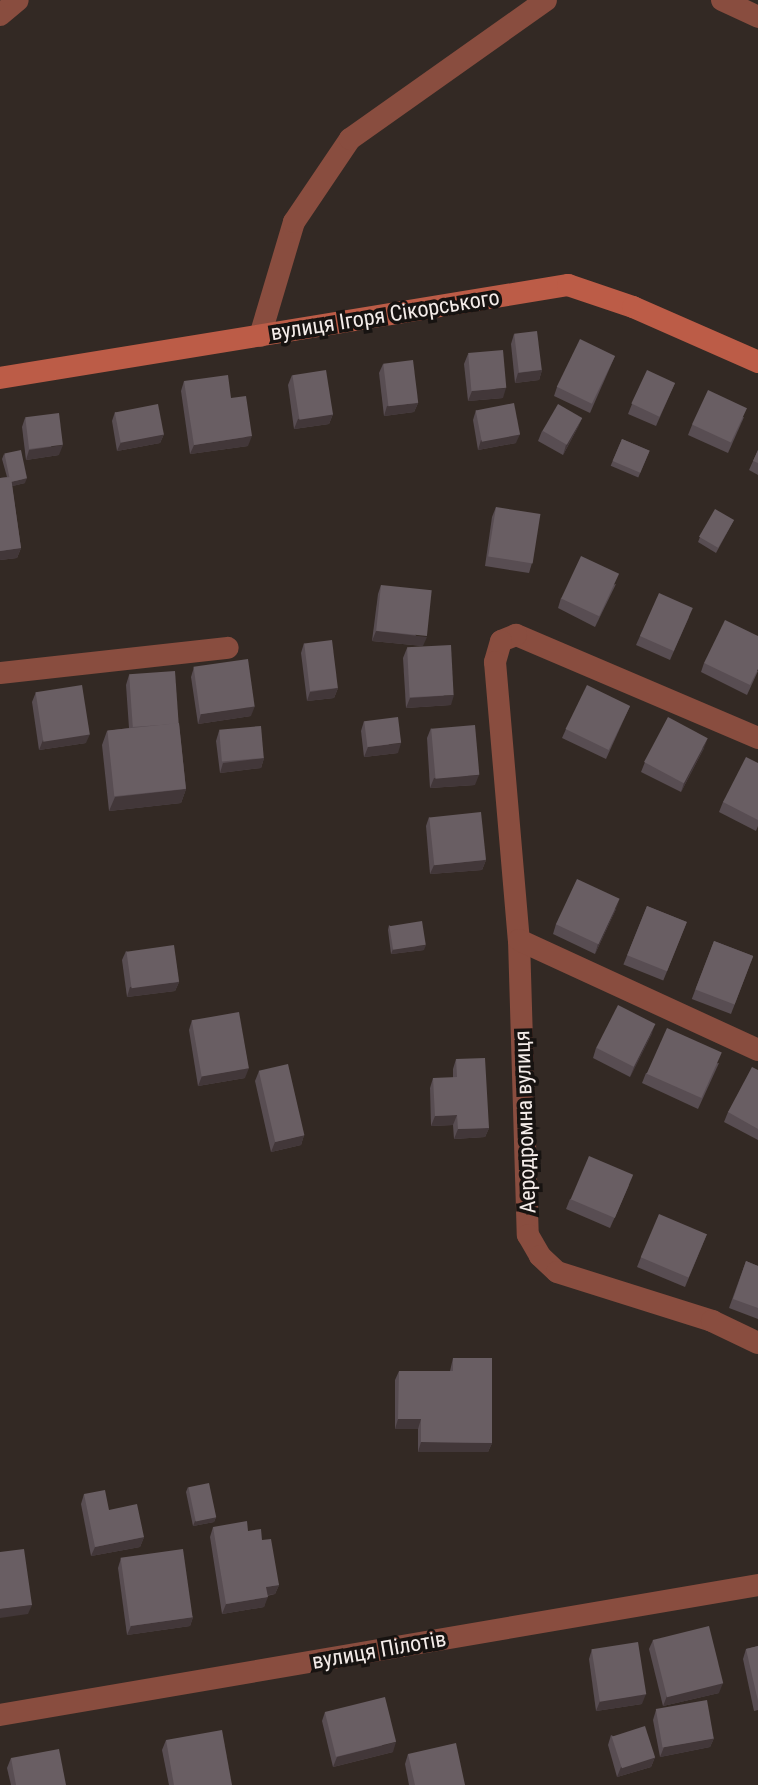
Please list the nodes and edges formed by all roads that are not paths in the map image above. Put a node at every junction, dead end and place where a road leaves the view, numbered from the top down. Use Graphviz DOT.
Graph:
graph roads {
  1 [pos="18,0"];
  2 [pos="546,0"];
  3 [pos="722,0"];
  4 [pos="0,15"];
  5 [pos="758,17"];
  6 [pos="260,336"];
  7 [pos="758,362"];
  8 [pos="0,378"];
  9 [pos="228,648"];
  10 [pos="0,673"];
  11 [pos="758,738"];
  12 [pos="519,940"];
  13 [pos="758,1050"];
  14 [pos="758,1343"];
  15 [pos="758,1585"];
  16 [pos="0,1715"];
  1 -- 4 [label="street"];
  2 -- 6 [label="street"];
  3 -- 5 [label="street"];
  6 -- 7 [label="main road, вулиця Ігоря Сікорського"];
  6 -- 8 [label="main road, вулиця Ігоря Сікорського"];
  9 -- 10 [label="street"];
  11 -- 12 [label="street, Аеродромна вулиця"];
  12 -- 13 [label="street"];
  12 -- 14 [label="street, Аеродромна вулиця"];
  15 -- 16 [label="street, вулиця Пілотів"];
}
